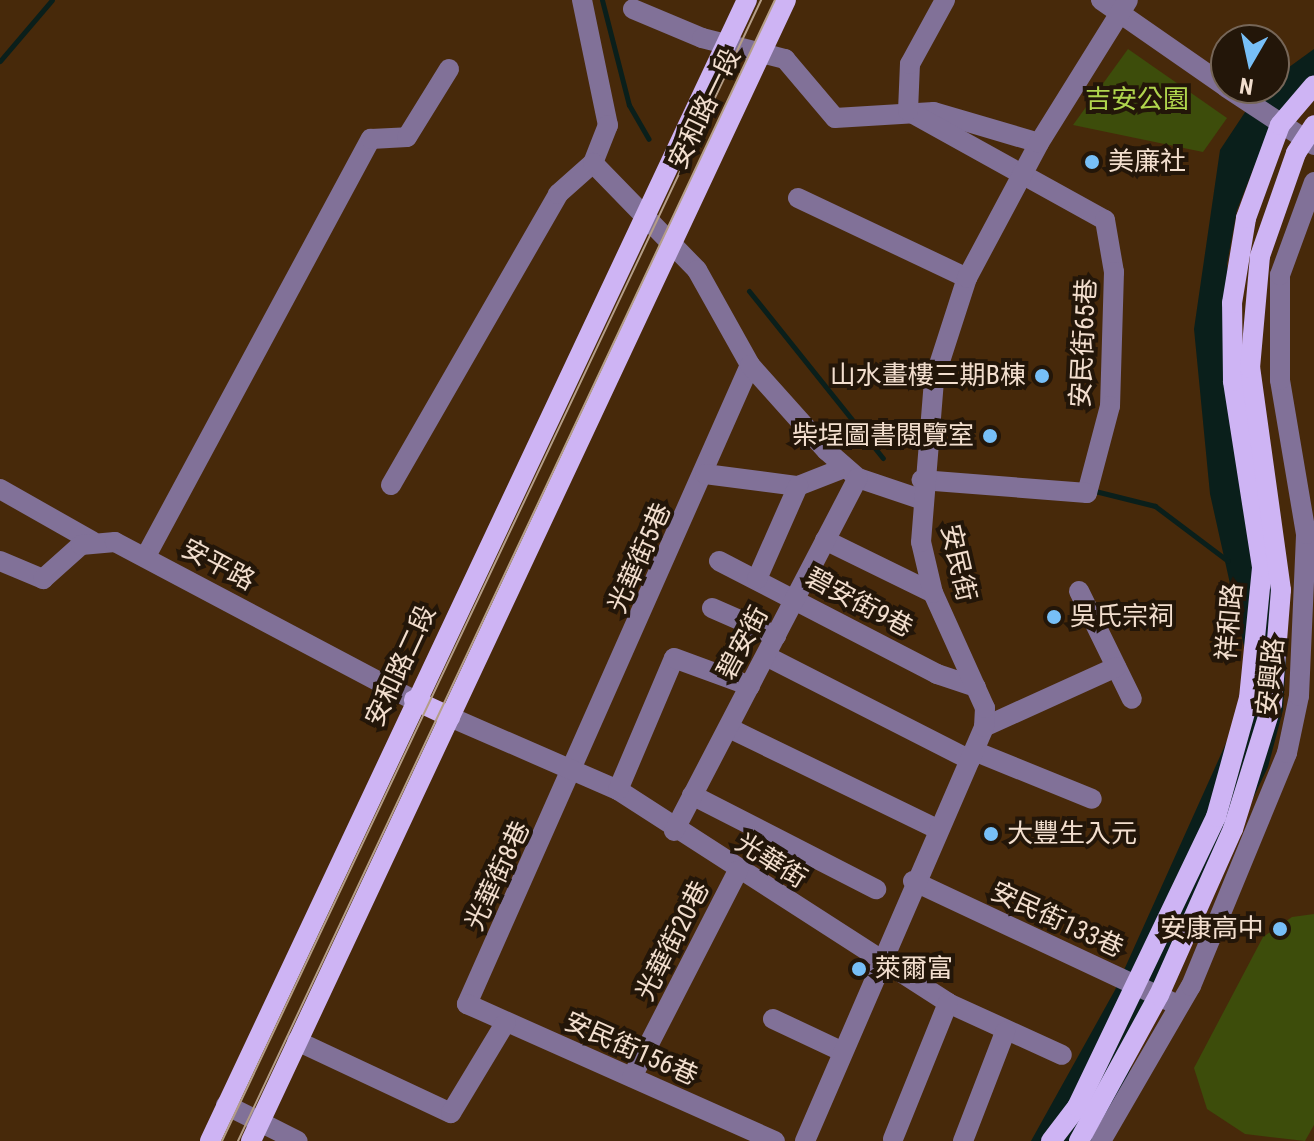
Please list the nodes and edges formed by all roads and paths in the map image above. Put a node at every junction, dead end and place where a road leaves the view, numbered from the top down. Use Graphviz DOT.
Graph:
graph roads {
  1 [pos="582,0"];
  2 [pos="747,0"];
  3 [pos="786,0"];
  4 [pos="945,0"];
  5 [pos="1101,0"];
  6 [pos="1125,5"];
  7 [pos="633,9"];
  8 [pos="726,44"];
  9 [pos="760,52"];
  10 [pos="449,69"];
  11 [pos="1210,74"];
  12 [pos="1314,85"];
  13 [pos="1250,104"];
  14 [pos="908,111"];
  15 [pos="1275,122"];
  16 [pos="1311,136"];
  17 [pos="1039,143"];
  18 [pos="593,163"];
  19 [pos="1020,176"];
  20 [pos="1314,182"];
  21 [pos="798,198"];
  22 [pos="644,215"];
  23 [pos="671,240"];
  24 [pos="967,278"];
  25 [pos="750,365"];
  26 [pos="851,473"];
  27 [pos="705,474"];
  28 [pos="391,485"];
  29 [pos="798,486"];
  30 [pos="0,489"];
  31 [pos="921,490"];
  32 [pos="825,540"];
  33 [pos="92,541"];
  34 [pos="146,556"];
  35 [pos="0,561"];
  36 [pos="719,561"];
  37 [pos="757,579"];
  38 [pos="1079,591"];
  39 [pos="933,593"];
  40 [pos="796,598"];
  41 [pos="712,608"];
  42 [pos="776,636"];
  43 [pos="766,656"];
  44 [pos="1116,667"];
  45 [pos="750,686"];
  46 [pos="976,687"];
  47 [pos="1132,699"];
  48 [pos="414,700"];
  49 [pos="450,717"];
  50 [pos="984,727"];
  51 [pos="729,728"];
  52 [pos="972,755"];
  53 [pos="575,771"];
  54 [pos="618,790"];
  55 [pos="692,795"];
  56 [pos="1092,799"];
  57 [pos="935,828"];
  58 [pos="674,831"];
  59 [pos="738,871"];
  60 [pos="913,881"];
  61 [pos="876,889"];
  62 [pos="883,962"];
  63 [pos="1137,987"];
  64 [pos="1159,995"];
  65 [pos="948,1003"];
  66 [pos="467,1004"];
  67 [pos="1180,1005"];
  68 [pos="773,1019"];
  69 [pos="506,1022"];
  70 [pos="1005,1032"];
  71 [pos="297,1041"];
  72 [pos="843,1052"];
  73 [pos="1062,1055"];
  74 [pos="632,1077"];
  75 [pos="226,1105"];
  76 [pos="260,1121"];
  77 [pos="893,1139"];
  78 [pos="210,1141"];
  79 [pos="251,1141"];
  80 [pos="298,1141"];
  81 [pos="775,1141"];
  82 [pos="805,1141"];
  83 [pos="963,1141"];
  84 [pos="1051,1141"];
  85 [pos="1079,1141"];
  86 [pos="1101,1141"];
  1 -- 18 [label="street"];
  2 -- 8 [label="main road, 安和路一段"];
  3 -- 9 [label="main road, 安和路一段"];
  4 -- 14 [label="street"];
  5 -- 6 [label="street"];
  6 -- 11 [label="street"];
  6 -- 17 [label="street, 安民街"];
  7 -- 8 [label="street"];
  8 -- 9 [label="street"];
  8 -- 22 [label="main road, 安和路一段"];
  9 -- 14 [label="street"];
  9 -- 23 [label="main road, 安和路一段"];
  10 -- 34 [label="street"];
  12 -- 15 [label="main road, 祥和路"];
  13 -- 15 [label="street"];
  14 -- 17 [label="street"];
  14 -- 19 [label="street"];
  15 -- 16 [label="street"];
  15 -- 63 [label="main road, 祥和路"];
  16 -- 64 [label="main road, 祥和路"];
  17 -- 19 [label="street, 安民街"];
  18 -- 22 [label="street"];
  18 -- 28 [label="street"];
  19 -- 24 [label="street, 安民街"];
  19 -- 31 [label="street, 安民街65巷"];
  20 -- 67 [label="street, 安興路"];
  21 -- 24 [label="street"];
  22 -- 23 [label="street"];
  22 -- 48 [label="main road, 安和路二段"];
  23 -- 25 [label="street"];
  23 -- 49 [label="main road"];
  24 -- 31 [label="street, 安民街"];
  25 -- 26 [label="street"];
  25 -- 27 [label="street, 光華街5巷"];
  26 -- 29 [label="street"];
  26 -- 31 [label="street"];
  26 -- 32 [label="street, 碧安街"];
  27 -- 29 [label="street"];
  27 -- 53 [label="street, 光華街5巷"];
  29 -- 37 [label="street"];
  30 -- 33 [label="street, 安平路"];
  31 -- 39 [label="street, 安民街"];
  32 -- 39 [label="street"];
  32 -- 40 [label="street, 碧安街"];
  33 -- 34 [label="street, 安平路"];
  33 -- 35 [label="street"];
  34 -- 48 [label="street, 安平路"];
  36 -- 37 [label="street, 碧安街9巷"];
  37 -- 40 [label="street, 碧安街9巷"];
  38 -- 44 [label="street"];
  39 -- 46 [label="street, 安民街"];
  40 -- 42 [label="street, 碧安街"];
  40 -- 46 [label="street, 碧安街9巷"];
  41 -- 42 [label="street"];
  42 -- 43 [label="street, 碧安街"];
  43 -- 45 [label="street, 碧安街"];
  43 -- 52 [label="street"];
  44 -- 47 [label="street"];
  44 -- 50 [label="street"];
  45 -- 51 [label="street, 碧安街"];
  45 -- 54 [label="street"];
  46 -- 50 [label="street, 安民街"];
  48 -- 49 [label="main road"];
  48 -- 75 [label="main road, 安和路二段"];
  49 -- 53 [label="street, 光華街"];
  49 -- 71 [label="main road"];
  50 -- 52 [label="street"];
  51 -- 55 [label="street, 碧安街"];
  51 -- 57 [label="street"];
  52 -- 56 [label="street"];
  52 -- 57 [label="street"];
  53 -- 54 [label="street, 光華街"];
  53 -- 66 [label="street, 光華街8巷"];
  54 -- 58 [label="street, 光華街"];
  55 -- 58 [label="street, 碧安街"];
  55 -- 61 [label="street"];
  57 -- 60 [label="street"];
  58 -- 59 [label="street, 光華街"];
  59 -- 62 [label="street, 光華街"];
  59 -- 74 [label="street, 光華街20巷"];
  60 -- 62 [label="street"];
  60 -- 63 [label="street, 安民街133巷"];
  62 -- 65 [label="street, 光華街"];
  62 -- 72 [label="street"];
  63 -- 64 [label="street, 安民街133巷"];
  63 -- 84 [label="main road, 祥和路"];
  64 -- 67 [label="street, 安民街133巷"];
  64 -- 85 [label="main road, 祥和路"];
  65 -- 70 [label="street, 光華街"];
  65 -- 77 [label="street"];
  66 -- 69 [label="street, 安民街156巷"];
  67 -- 86 [label="street, 安興路"];
  68 -- 72 [label="street"];
  69 -- 71 [label="street"];
  69 -- 74 [label="street, 安民街156巷"];
  70 -- 73 [label="street, 光華街"];
  70 -- 83 [label="street"];
  71 -- 76 [label="main road"];
  72 -- 82 [label="street"];
  74 -- 81 [label="street, 安民街156巷"];
  75 -- 76 [label="street"];
  75 -- 78 [label="main road, 安和路二段"];
  76 -- 79 [label="main road"];
  76 -- 80 [label="street"];
}
